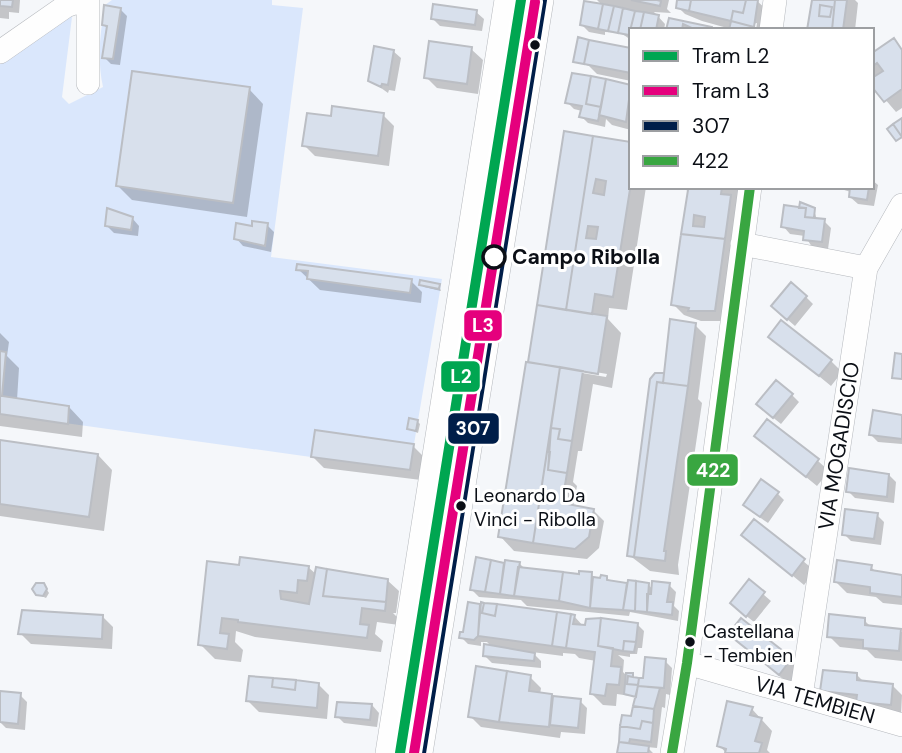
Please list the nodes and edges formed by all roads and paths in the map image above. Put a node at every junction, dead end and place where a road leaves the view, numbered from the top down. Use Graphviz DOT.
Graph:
graph roads {
  1 [pos="85,0"];
  2 [pos="506,0"];
  3 [pos="542,0"];
  4 [pos="775,0"];
  5 [pos="771,28"];
  6 [pos="0,52"];
  7 [pos="88,83"];
  8 [pos="750,189"];
  9 [pos="902,205"];
  10 [pos="742,244"];
  11 [pos="866,268"];
  12 [pos="687,663"];
  13 [pos="400,670"];
  14 [pos="433,675"];
  15 [pos="801,696"];
  16 [pos="902,725"];
  17 [pos="387,753"];
  18 [pos="421,753"];
  19 [pos="672,753"];
  1 -- 6 [label="street"];
  1 -- 7 [label="street"];
  2 -- 13 [label="street"];
  3 -- 14 [label="street"];
  4 -- 5 [label="street"];
  8 -- 10 [label="street"];
  9 -- 11 [label="street, VIA MOGADISCIO"];
  10 -- 11 [label="street"];
  10 -- 12 [label="street"];
  11 -- 15 [label="street, VIA MOGADISCIO"];
  12 -- 15 [label="street, VIA TEMBIEN"];
  12 -- 19 [label="street"];
  13 -- 14 [label="street"];
  13 -- 17 [label="street"];
  14 -- 18 [label="street"];
  15 -- 16 [label="street, VIA TEMBIEN"];
}
